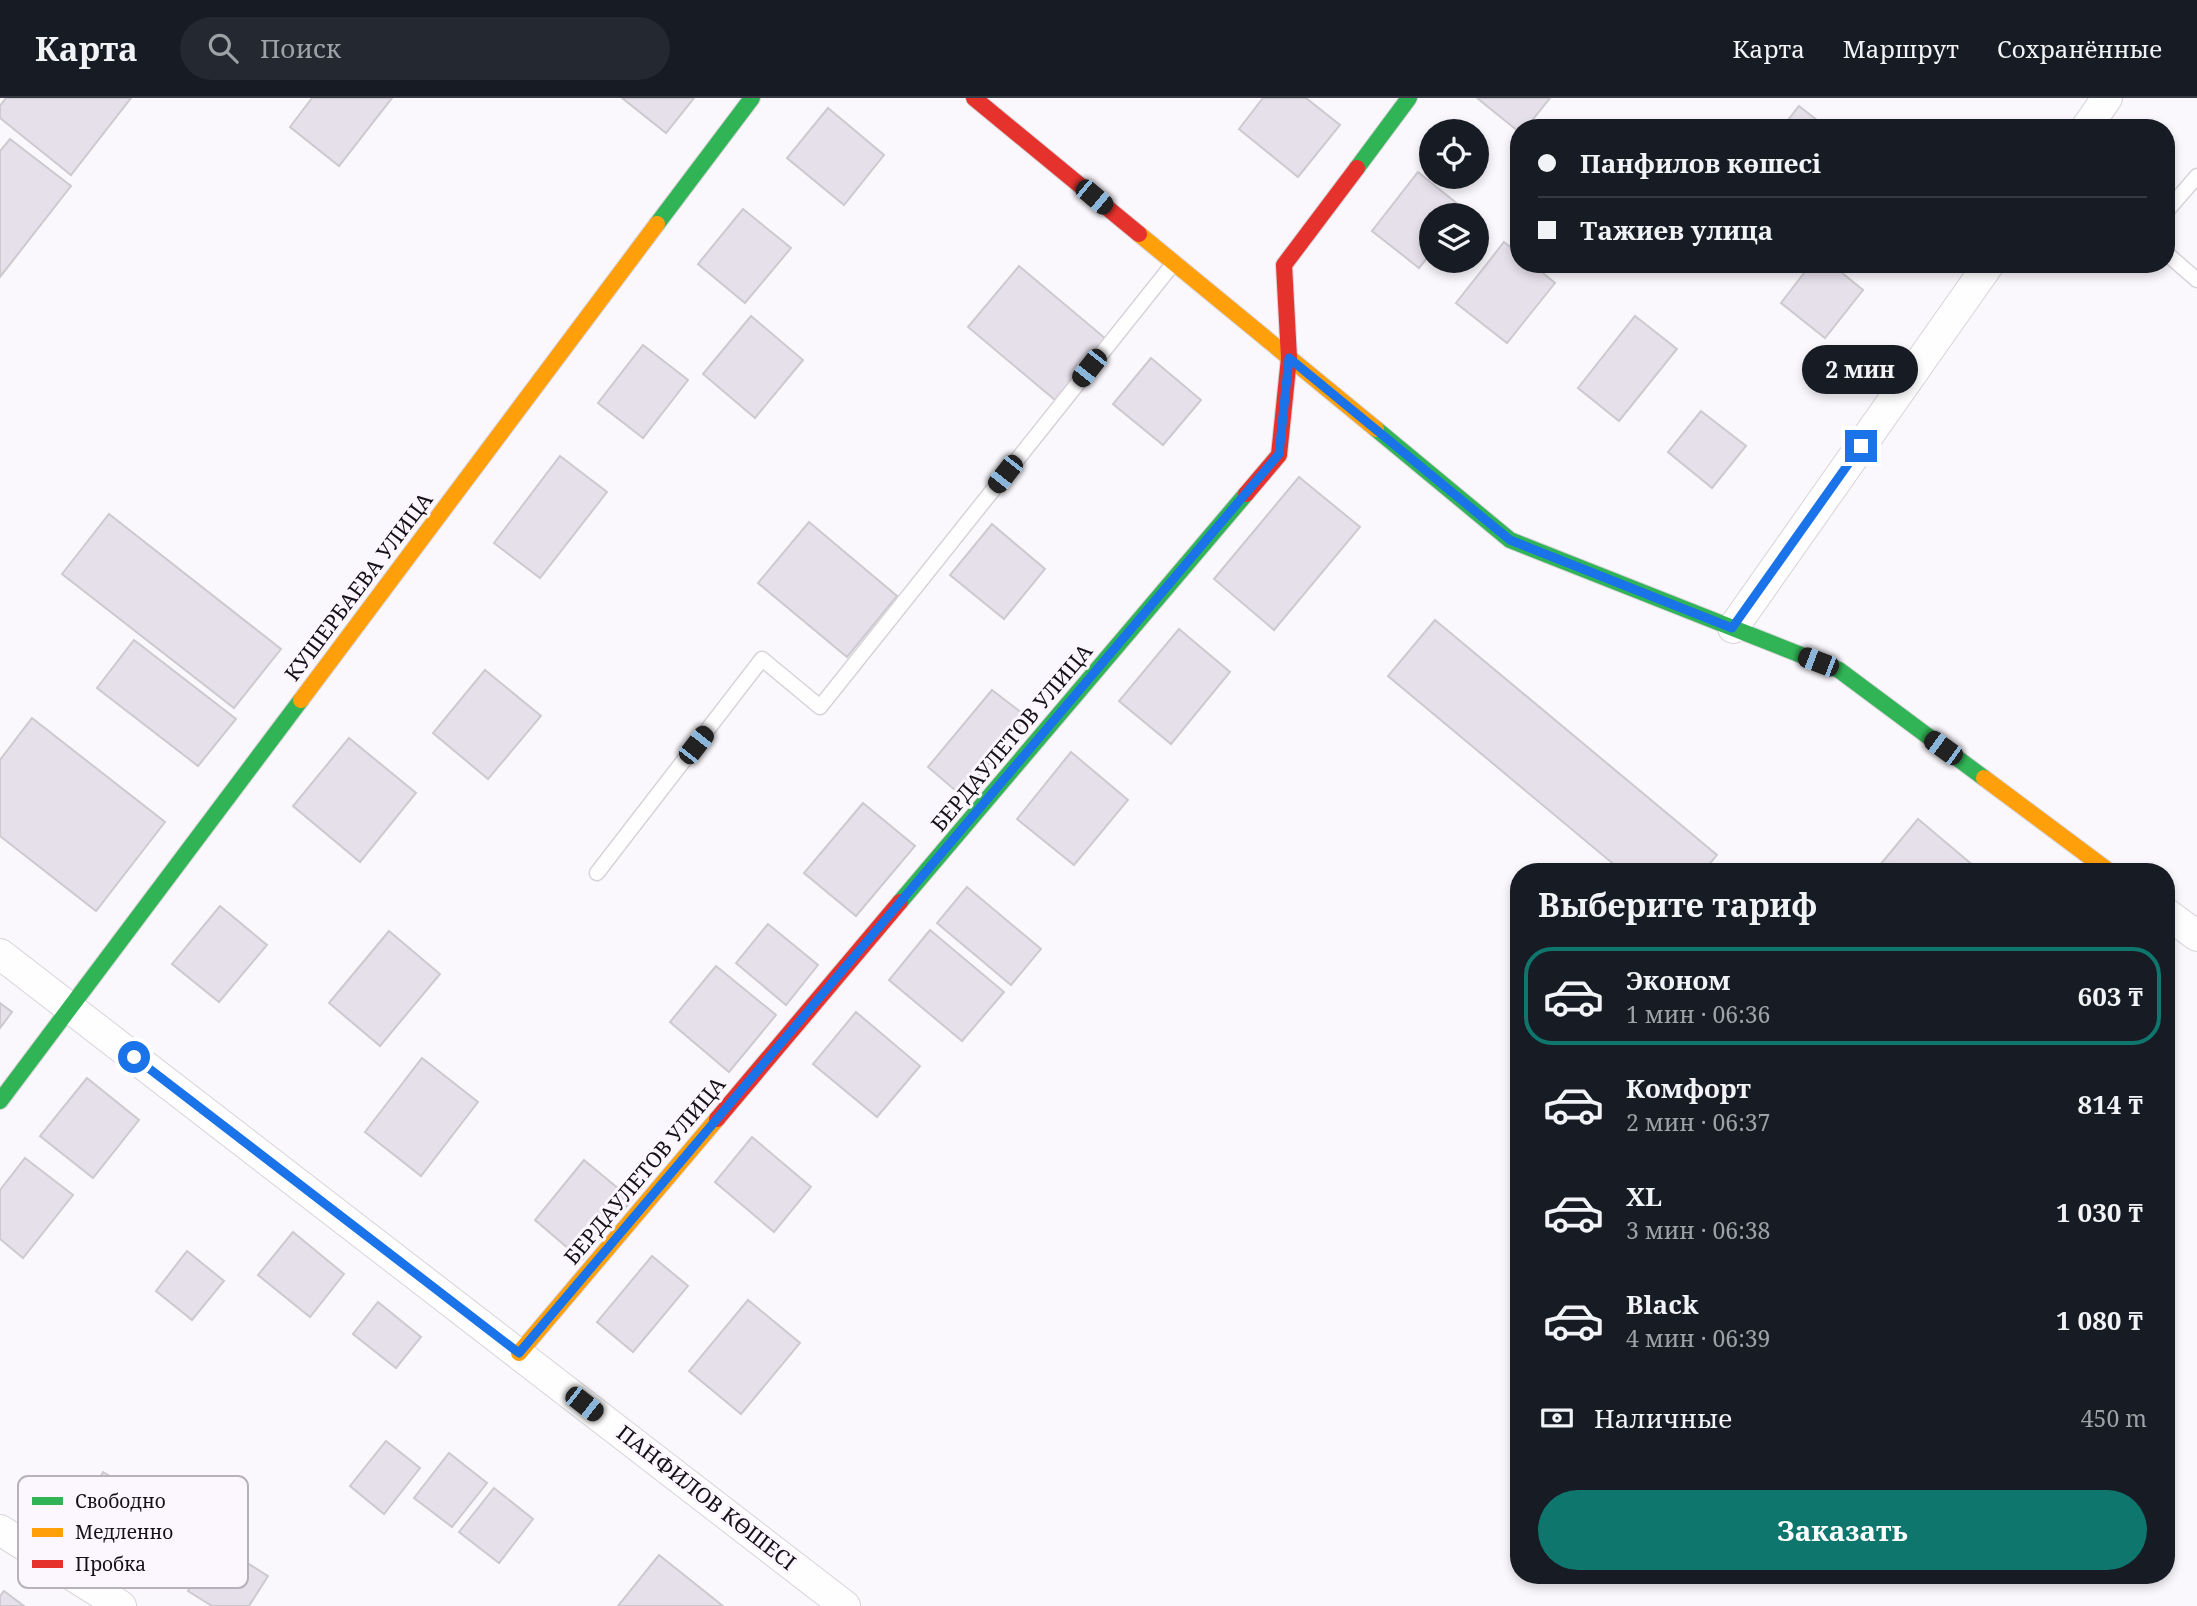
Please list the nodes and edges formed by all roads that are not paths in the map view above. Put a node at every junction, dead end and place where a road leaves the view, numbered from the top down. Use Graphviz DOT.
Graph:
graph roads {
  1 [pos="752,98"];
  2 [pos="974,98"];
  3 [pos="1409,98"];
  4 [pos="2107,98"];
  5 [pos="2092,119"];
  6 [pos="2197,176"];
  7 [pos="2175,202"];
  8 [pos="2175,261"];
  9 [pos="1174,262"];
  10 [pos="1983,273"];
  11 [pos="2197,280"];
  12 [pos="1289,358"];
  13 [pos="1732,628"];
  14 [pos="2098,863"];
  15 [pos="597,873"];
  16 [pos="2175,920"];
  17 [pos="2197,936"];
  18 [pos="0,954"];
  19 [pos="70,1008"];
  20 [pos="0,1101"];
  21 [pos="519,1353"];
  22 [pos="0,1530"];
  23 [pos="18,1541"];
  24 [pos="92,1588"];
  25 [pos="121,1606"];
  26 [pos="845,1606"];
  1 -- 19 [label="street, КУШЕРБАЕВА УЛИЦА"];
  2 -- 9 [label="street"];
  3 -- 12 [label="street, БЕРДАУЛЕТОВ УЛИЦА"];
  4 -- 5 [label="street"];
  6 -- 7 [label="lane"];
  8 -- 11 [label="lane"];
  9 -- 12 [label="street"];
  9 -- 15 [label="lane"];
  10 -- 13 [label="street"];
  12 -- 13 [label="street"];
  12 -- 21 [label="street, БЕРДАУЛЕТОВ УЛИЦА"];
  13 -- 14 [label="street"];
  16 -- 17 [label="street"];
  18 -- 19 [label="street, ПАНФИЛОВ КӨШЕСІ"];
  19 -- 20 [label="street, КУШЕРБАЕВА УЛИЦА"];
  19 -- 21 [label="street, ПАНФИЛОВ КӨШЕСІ"];
  21 -- 26 [label="street, ПАНФИЛОВ КӨШЕСІ"];
  22 -- 23 [label="street"];
  24 -- 25 [label="street"];
}
